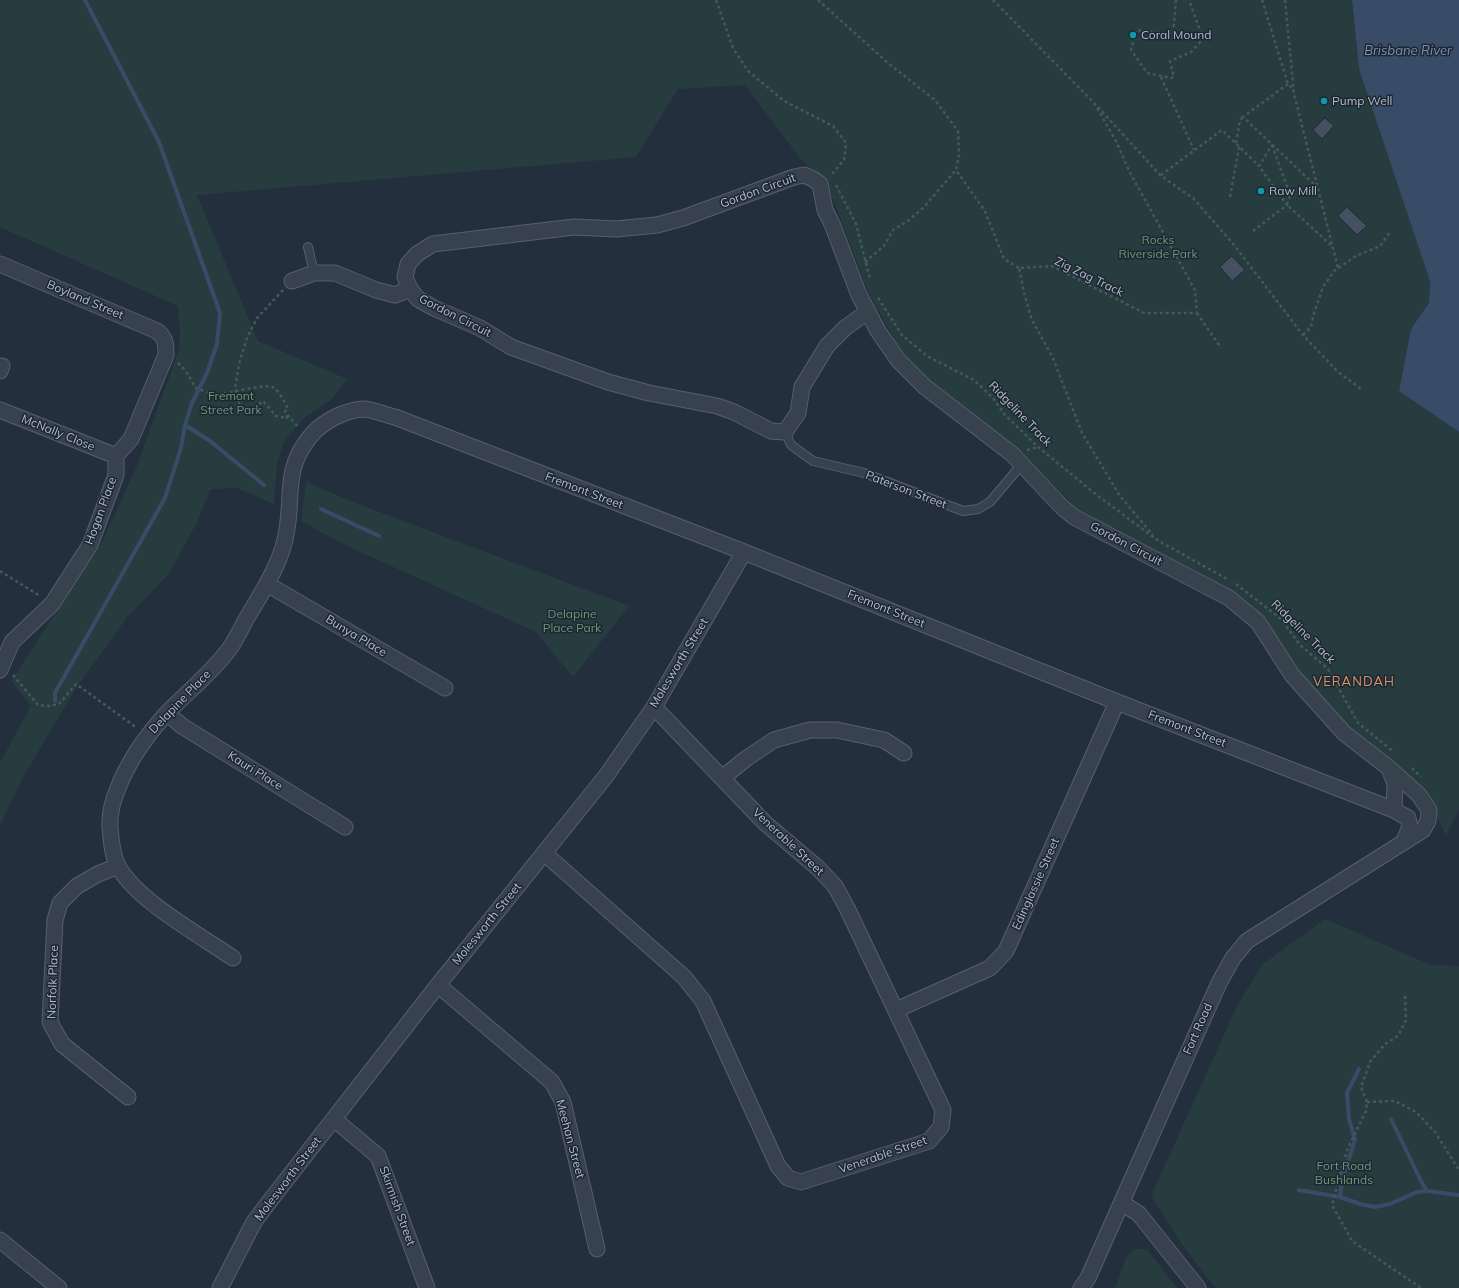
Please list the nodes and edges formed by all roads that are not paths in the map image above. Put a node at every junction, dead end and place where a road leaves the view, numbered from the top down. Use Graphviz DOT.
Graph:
graph roads {
  1 [pos="308,247"];
  2 [pos="0,264"];
  3 [pos="314,273"];
  4 [pos="292,282"];
  5 [pos="410,289"];
  6 [pos="867,312"];
  7 [pos="0,410"];
  8 [pos="334,417"];
  9 [pos="785,432"];
  10 [pos="116,456"];
  11 [pos="1022,464"];
  12 [pos="744,552"];
  13 [pos="267,584"];
  14 [pos="5,671"];
  15 [pos="446,688"];
  16 [pos="1117,702"];
  17 [pos="654,707"];
  18 [pos="167,713"];
  19 [pos="904,753"];
  20 [pos="1389,768"];
  21 [pos="722,778"];
  22 [pos="1394,810"];
  23 [pos="345,827"];
  24 [pos="1402,843"];
  25 [pos="544,853"];
  26 [pos="118,866"];
  27 [pos="233,958"];
  28 [pos="438,985"];
  29 [pos="896,1010"];
  30 [pos="128,1097"];
  31 [pos="334,1119"];
  32 [pos="1122,1203"];
  33 [pos="0,1240"];
  34 [pos="597,1249"];
  35 [pos="59,1288"];
  36 [pos="220,1288"];
  37 [pos="427,1288"];
  38 [pos="1081,1288"];
  39 [pos="1198,1288"];
  1 -- 3 [label="lane"];
  2 -- 10 [label="street, Boyland Street"];
  3 -- 4 [label="street"];
  3 -- 5 [label="street"];
  5 -- 6 [label="street, Gordon Circuit"];
  5 -- 9 [label="street, Gordon Circuit"];
  6 -- 9 [label="street"];
  6 -- 11 [label="street, Gordon Circuit"];
  7 -- 10 [label="street, McNally Close"];
  8 -- 12 [label="street, Fremont Street"];
  8 -- 13 [label="street, Delapine Place"];
  9 -- 11 [label="lane, Paterson Street"];
  10 -- 14 [label="street, Hogan Place"];
  11 -- 20 [label="street, Gordon Circuit"];
  12 -- 16 [label="street, Fremont Street"];
  12 -- 17 [label="street, Molesworth Street"];
  13 -- 15 [label="street, Bunya Place"];
  13 -- 18 [label="street, Delapine Place"];
  16 -- 22 [label="street, Fremont Street"];
  16 -- 29 [label="street, Edinglassie Street"];
  17 -- 21 [label="street, Venerable Street"];
  17 -- 25 [label="street, Molesworth Street"];
  18 -- 23 [label="street, Kauri Place"];
  18 -- 26 [label="street, Delapine Place"];
  19 -- 21 [label="street"];
  20 -- 22 [label="street"];
  20 -- 24 [label="street, Gordon Circuit"];
  21 -- 29 [label="street, Venerable Street"];
  22 -- 24 [label="street, Fremont Street"];
  24 -- 32 [label="street, Fort Road"];
  25 -- 28 [label="street, Molesworth Street"];
  25 -- 29 [label="street, Venerable Street"];
  26 -- 27 [label="street, Delapine Place"];
  26 -- 30 [label="street, Norfolk Place"];
  28 -- 31 [label="street, Molesworth Street"];
  28 -- 34 [label="street, Meehan Street"];
  31 -- 36 [label="street, Molesworth Street"];
  31 -- 37 [label="street, Skirmish Street"];
  32 -- 38 [label="street, Fort Road"];
  32 -- 39 [label="street"];
  33 -- 35 [label="street"];
}
